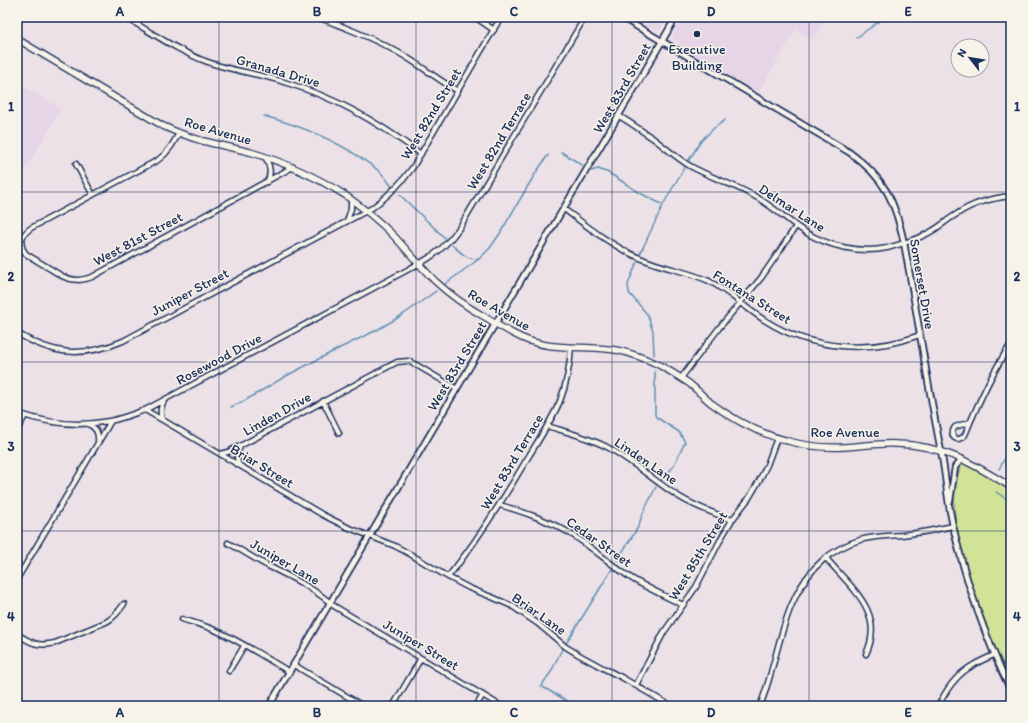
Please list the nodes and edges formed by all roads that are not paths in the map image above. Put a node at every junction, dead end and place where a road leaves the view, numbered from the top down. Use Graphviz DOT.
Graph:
graph roads {
  1 [pos="125,17"];
  2 [pos="317,17"];
  3 [pos="475,17"];
  4 [pos="502,17"];
  5 [pos="585,17"];
  6 [pos="621,17"];
  7 [pos="676,17"];
  8 [pos="494,30"];
  9 [pos="17,39"];
  10 [pos="662,41"];
  11 [pos="458,91"];
  12 [pos="619,116"];
  13 [pos="178,133"];
  14 [pos="421,154"];
  15 [pos="265,157"];
  16 [pos="76,164"];
  17 [pos="293,168"];
  18 [pos="265,183"];
  19 [pos="93,195"];
  20 [pos="1011,196"];
  21 [pos="350,199"];
  22 [pos="564,209"];
  23 [pos="366,211"];
  24 [pos="347,221"];
  25 [pos="796,226"];
  26 [pos="904,243"];
  27 [pos="418,264"];
  28 [pos="741,302"];
  29 [pos="496,324"];
  30 [pos="17,333"];
  31 [pos="920,335"];
  32 [pos="1011,344"];
  33 [pos="571,348"];
  34 [pos="682,378"];
  35 [pos="457,388"];
  36 [pos="164,401"];
  37 [pos="322,401"];
  38 [pos="145,410"];
  39 [pos="17,413"];
  40 [pos="25,416"];
  41 [pos="162,420"];
  42 [pos="111,421"];
  43 [pos="970,422"];
  44 [pos="88,424"];
  45 [pos="546,426"];
  46 [pos="17,430"];
  47 [pos="339,433"];
  48 [pos="777,438"];
  49 [pos="98,443"];
  50 [pos="240,446"];
  51 [pos="941,451"];
  52 [pos="219,454"];
  53 [pos="962,459"];
  54 [pos="241,467"];
  55 [pos="1011,487"];
  56 [pos="500,505"];
  57 [pos="950,507"];
  58 [pos="732,520"];
  59 [pos="953,526"];
  60 [pos="370,536"];
  61 [pos="228,543"];
  62 [pos="826,558"];
  63 [pos="448,578"];
  64 [pos="17,579"];
  65 [pos="330,602"];
  66 [pos="124,604"];
  67 [pos="683,605"];
  68 [pos="182,619"];
  69 [pos="17,634"];
  70 [pos="244,646"];
  71 [pos="866,654"];
  72 [pos="994,654"];
  73 [pos="421,658"];
  74 [pos="294,665"];
  75 [pos="229,671"];
  76 [pos="290,672"];
  77 [pos="636,685"];
  78 [pos="1011,691"];
  79 [pos="483,695"];
  80 [pos="269,706"];
  81 [pos="363,706"];
  82 [pos="393,706"];
  83 [pos="476,706"];
  84 [pos="501,706"];
  85 [pos="671,706"];
  86 [pos="760,706"];
  87 [pos="938,706"];
  1 -- 14 [label="street, Granada Drive"];
  2 -- 11 [label="street"];
  3 -- 8 [label="street"];
  4 -- 8 [label="street, West 82nd Street"];
  5 -- 27 [label="street, West 82nd Terrace"];
  6 -- 10 [label="street, Somerset Drive"];
  7 -- 10 [label="street, West 83rd Street"];
  8 -- 11 [label="street, West 82nd Street"];
  9 -- 13 [label="main road, Roe Avenue"];
  10 -- 12 [label="street, West 83rd Street"];
  10 -- 26 [label="street, Somerset Drive"];
  11 -- 14 [label="street, West 82nd Street"];
  12 -- 22 [label="street, West 83rd Street"];
  12 -- 25 [label="street, Delmar Lane"];
  13 -- 15 [label="main road, Roe Avenue"];
  13 -- 19 [label="street"];
  14 -- 23 [label="street, West 82nd Street"];
  15 -- 17 [label="main road, Roe Avenue"];
  15 -- 18 [label="street"];
  16 -- 19 [label="street"];
  17 -- 18 [label="street, West 81st Street"];
  17 -- 21 [label="main road, Roe Avenue"];
  18 -- 19 [label="street, West 81st Street"];
  20 -- 26 [label="street, Delmar Lane"];
  21 -- 23 [label="main road, Roe Avenue"];
  21 -- 24 [label="street"];
  22 -- 28 [label="street, Fontana Street"];
  22 -- 29 [label="street, West 83rd Street"];
  23 -- 24 [label="street, Juniper Street"];
  23 -- 27 [label="main road, Roe Avenue"];
  24 -- 30 [label="street, Juniper Street"];
  25 -- 26 [label="street, Delmar Lane"];
  25 -- 28 [label="street"];
  26 -- 31 [label="street, Somerset Drive"];
  27 -- 29 [label="main road, Roe Avenue"];
  27 -- 36 [label="street, Rosewood Drive"];
  28 -- 31 [label="street, Fontana Street"];
  28 -- 34 [label="street"];
  29 -- 33 [label="main road, Roe Avenue"];
  29 -- 35 [label="street, West 83rd Street"];
  31 -- 51 [label="street, Somerset Drive"];
  32 -- 43 [label="street"];
  33 -- 34 [label="main road, Roe Avenue"];
  33 -- 45 [label="street, West 83rd Terrace"];
  34 -- 48 [label="main road, Roe Avenue"];
  35 -- 37 [label="street, Linden Drive"];
  35 -- 60 [label="street, West 83rd Street"];
  36 -- 38 [label="street, Rosewood Drive"];
  36 -- 41 [label="street"];
  37 -- 47 [label="street, Linden Drive"];
  37 -- 50 [label="street, Linden Drive"];
  38 -- 41 [label="street, Briar Street"];
  38 -- 42 [label="street, Rosewood Drive"];
  39 -- 40 [label="street, Rosewood Drive"];
  40 -- 44 [label="street, Rosewood Drive"];
  40 -- 46 [label="street"];
  41 -- 52 [label="street, Briar Street"];
  42 -- 44 [label="street, Rosewood Drive"];
  42 -- 49 [label="street"];
  43 -- 43 [label="street"];
  44 -- 49 [label="street"];
  45 -- 56 [label="street, West 83rd Terrace"];
  45 -- 58 [label="street, Linden Lane"];
  48 -- 51 [label="main road, Roe Avenue"];
  48 -- 58 [label="street, West 85th Street"];
  49 -- 64 [label="street"];
  50 -- 52 [label="street, Linden Drive"];
  50 -- 54 [label="street"];
  51 -- 53 [label="main road, Roe Avenue"];
  51 -- 57 [label="street, Somerset Drive"];
  52 -- 54 [label="street, Briar Street"];
  53 -- 55 [label="main road, Roe Avenue"];
  53 -- 57 [label="street"];
  54 -- 60 [label="street, Briar Street"];
  56 -- 63 [label="street, West 83rd Terrace"];
  56 -- 67 [label="street, Cedar Street"];
  57 -- 59 [label="street, Somerset Drive"];
  58 -- 67 [label="street, West 85th Street"];
  59 -- 62 [label="street"];
  59 -- 72 [label="street, Somerset Drive"];
  60 -- 63 [label="street, Briar Lane"];
  60 -- 65 [label="street, West 83rd Street"];
  61 -- 65 [label="street, Juniper Lane"];
  62 -- 71 [label="street"];
  62 -- 86 [label="street"];
  63 -- 77 [label="street, Briar Lane"];
  65 -- 73 [label="street, Juniper Street"];
  65 -- 74 [label="street, West 83rd Street"];
  66 -- 69 [label="street"];
  67 -- 77 [label="street, West 85th Street"];
  68 -- 70 [label="street"];
  70 -- 75 [label="street"];
  70 -- 76 [label="street"];
  72 -- 78 [label="street, Somerset Drive"];
  72 -- 87 [label="street"];
  73 -- 79 [label="street, Juniper Street"];
  73 -- 82 [label="street"];
  74 -- 76 [label="street, West 83rd Street"];
  74 -- 81 [label="street"];
  76 -- 80 [label="street, West 83rd Street"];
  77 -- 85 [label="street, Briar Lane"];
  79 -- 83 [label="street"];
  79 -- 84 [label="street, Juniper Street"];
}
